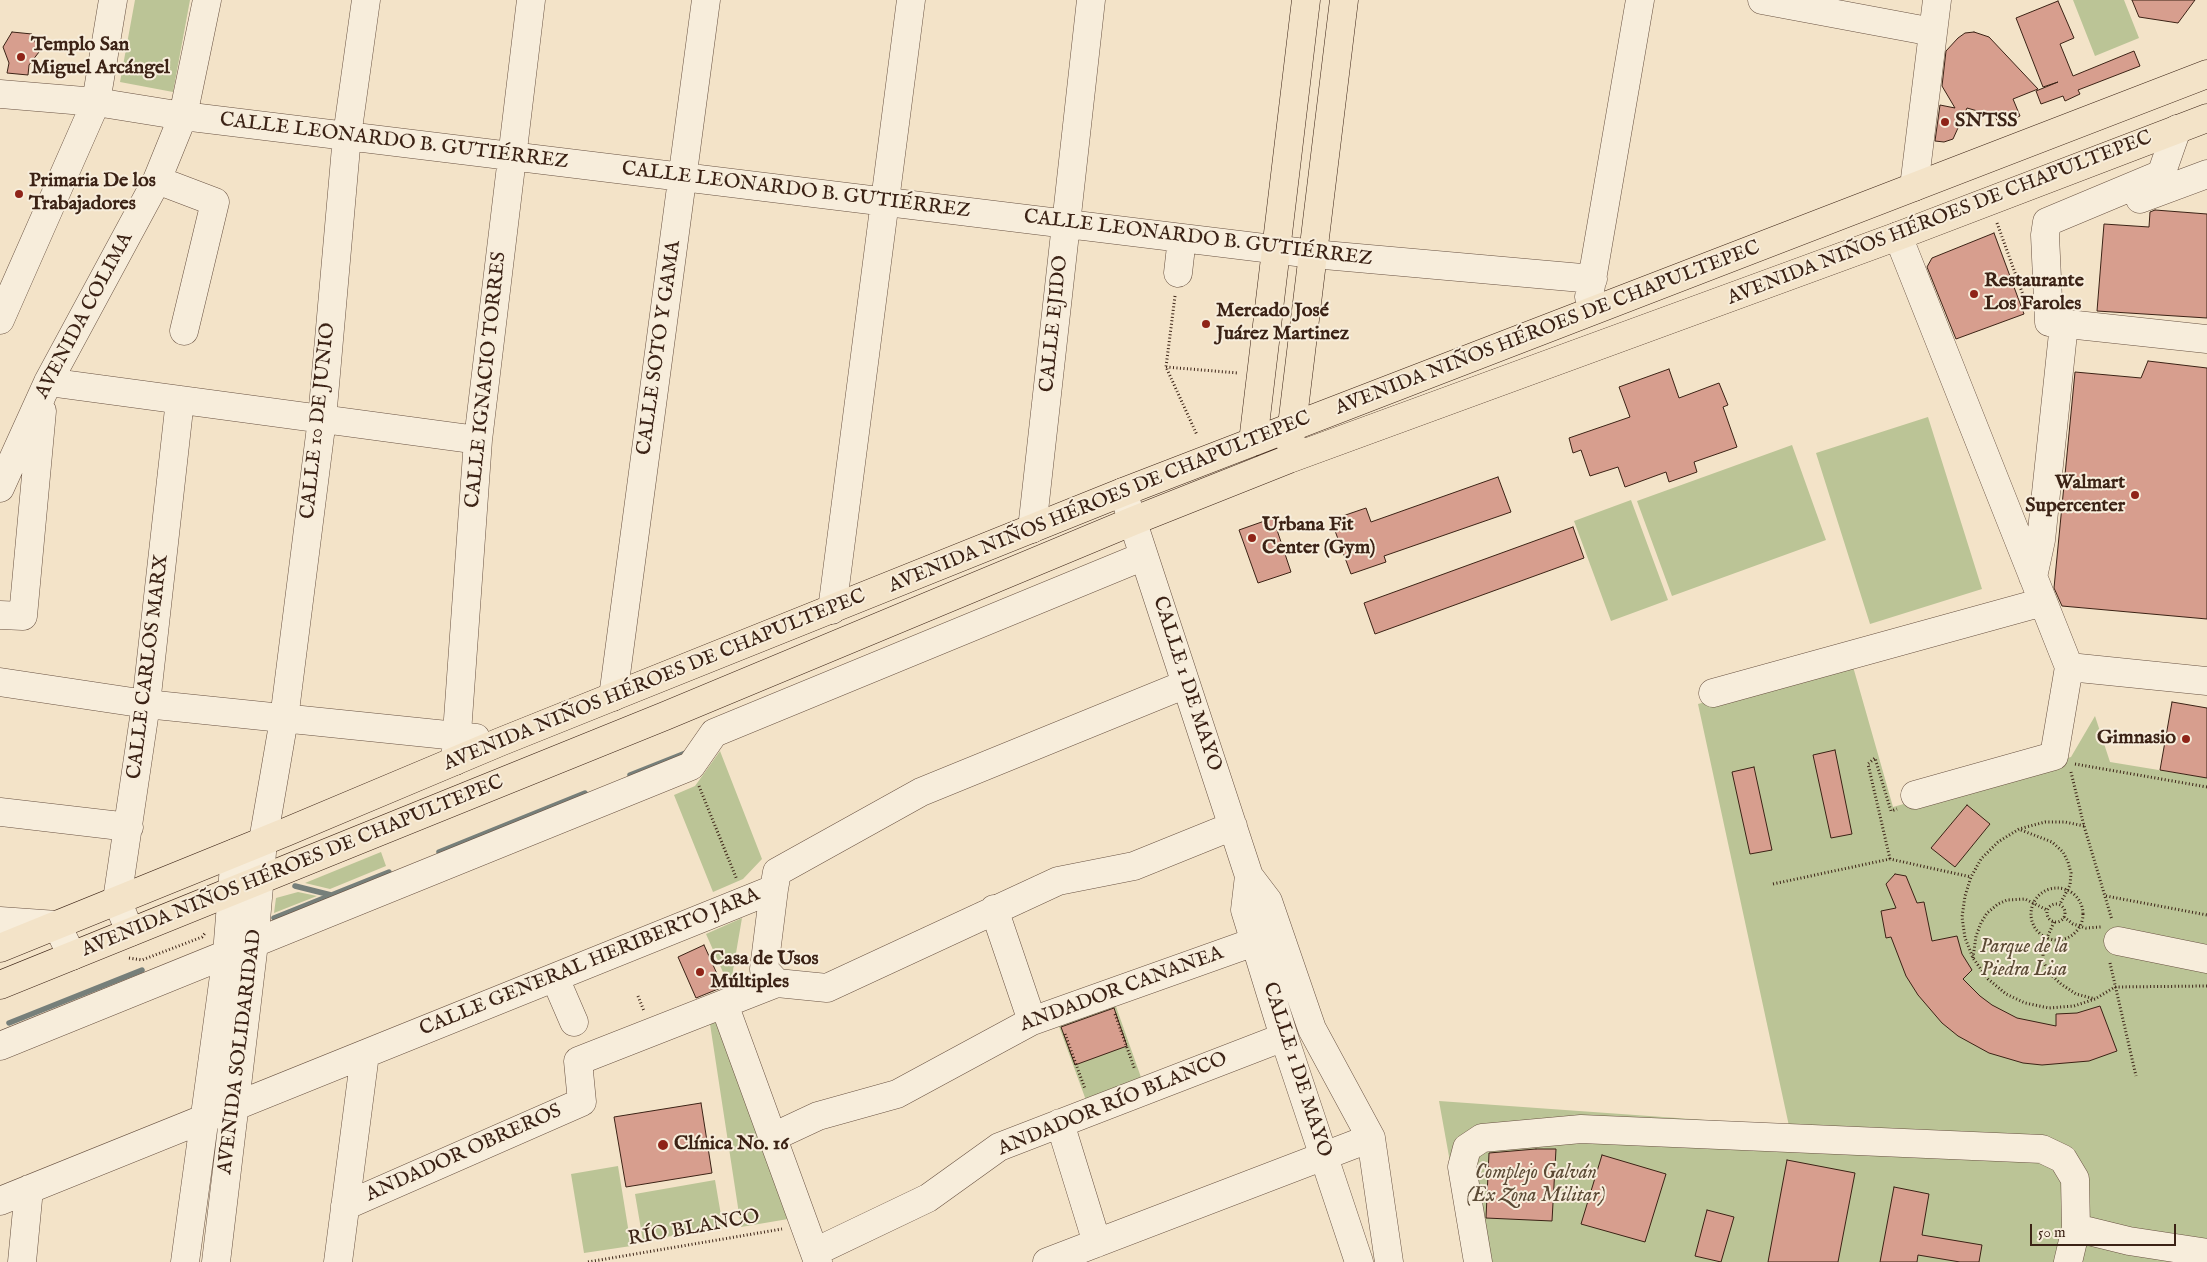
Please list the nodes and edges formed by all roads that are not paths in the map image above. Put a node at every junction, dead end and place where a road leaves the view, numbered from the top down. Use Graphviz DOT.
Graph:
graph roads {
  1 [pos="113,0"];
  2 [pos="207,0"];
  3 [pos="366,0"];
  4 [pos="531,0"];
  5 [pos="706,0"];
  6 [pos="911,0"];
  7 [pos="1091,0"];
  8 [pos="1640,0"];
  9 [pos="1762,0"];
  10 [pos="1937,0"];
  11 [pos="1305,10"];
  12 [pos="1342,13"];
  13 [pos="1933,32"];
  14 [pos="2207,74"];
  15 [pos="1295,92"];
  16 [pos="0,94"];
  17 [pos="1332,97"];
  18 [pos="96,102"];
  19 [pos="183,116"];
  20 [pos="2207,118"];
  21 [pos="2178,129"];
  22 [pos="347,136"];
  23 [pos="512,156"];
  24 [pos="2207,174"];
  25 [pos="682,177"];
  26 [pos="156,180"];
  27 [pos="1914,187"];
  28 [pos="885,201"];
  29 [pos="1066,223"];
  30 [pos="2045,235"];
  31 [pos="1898,236"];
  32 [pos="1182,238"];
  33 [pos="1275,250"];
  34 [pos="1313,254"];
  35 [pos="1178,273"];
  36 [pos="1592,279"];
  37 [pos="1586,314"];
  38 [pos="0,320"];
  39 [pos="2064,324"];
  40 [pos="184,331"];
  41 [pos="2207,339"];
  42 [pos="46,386"];
  43 [pos="180,400"];
  44 [pos="322,419"];
  45 [pos="1291,428"];
  46 [pos="478,440"];
  47 [pos="1253,442"];
  48 [pos="1289,459"];
  49 [pos="0,488"];
  50 [pos="1123,492"];
  51 [pos="1133,521"];
  52 [pos="1032,529"];
  53 [pos="1144,556"];
  54 [pos="2038,589"];
  55 [pos="832,610"];
  56 [pos="0,615"];
  57 [pos="2069,667"];
  58 [pos="2207,681"];
  59 [pos="0,682"];
  60 [pos="1186,684"];
  61 [pos="1713,692"];
  62 [pos="613,696"];
  63 [pos="146,704"];
  64 [pos="284,719"];
  65 [pos="457,748"];
  66 [pos="1915,795"];
  67 [pos="0,812"];
  68 [pos="1233,826"];
  69 [pos="129,827"];
  70 [pos="263,842"];
  71 [pos="235,853"];
  72 [pos="1249,876"];
  73 [pos="260,879"];
  74 [pos="774,889"];
  75 [pos="233,891"];
  76 [pos="117,900"];
  77 [pos="994,909"];
  78 [pos="0,921"];
  79 [pos="57,925"];
  80 [pos="130,932"];
  81 [pos="2118,941"];
  82 [pos="1254,942"];
  83 [pos="254,943"];
  84 [pos="0,948"];
  85 [pos="227,954"];
  86 [pos="72,956"];
  87 [pos="2207,959"];
  88 [pos="555,978"];
  89 [pos="777,983"];
  90 [pos="0,985"];
  91 [pos="724,1004"];
  92 [pos="1044,1016"];
  93 [pos="574,1022"];
  94 [pos="1284,1037"];
  95 [pos="0,1046"];
  96 [pos="365,1054"];
  97 [pos="234,1107"];
  98 [pos="205,1118"];
  99 [pos="1060,1123"];
  100 [pos="773,1137"];
  101 [pos="1371,1138"];
  102 [pos="1324,1156"];
  103 [pos="29,1189"];
  104 [pos="0,1201"];
  105 [pos="346,1206"];
  106 [pos="2076,1228"];
  107 [pos="1097,1243"];
  108 [pos="2207,1253"];
  109 [pos="816,1257"];
  110 [pos="22,1262"];
  111 [pos="186,1262"];
  112 [pos="216,1262"];
  113 [pos="338,1262"];
  114 [pos="1047,1262"];
  115 [pos="1358,1262"];
  116 [pos="1390,1262"];
  117 [pos="1478,1262"];
  118 [pos="2068,1262"];
  1 -- 18 [label="street"];
  2 -- 19 [label="street, AVENIDA COLIMA"];
  3 -- 22 [label="street, CALLE 10 DE JUNIO"];
  4 -- 23 [label="street, CALLE IGNACIO TORRES"];
  5 -- 25 [label="street, CALLE SOTO Y GAMA"];
  6 -- 28 [label="street"];
  7 -- 29 [label="street, CALLE EJIDO"];
  8 -- 36 [label="street"];
  9 -- 13 [label="street"];
  10 -- 13 [label="street"];
  11 -- 12 [label="main road"];
  11 -- 15 [label="main road"];
  12 -- 17 [label="main road"];
  13 -- 27 [label="street"];
  14 -- 27 [label="main road, AVENIDA NIÑOS HÉROES DE CHAPULTEPEC"];
  15 -- 17 [label="main road"];
  15 -- 33 [label="main road"];
  16 -- 18 [label="street, CALLE LEONARDO B. GUTIÉRREZ"];
  17 -- 34 [label="main road"];
  18 -- 19 [label="street, CALLE LEONARDO B. GUTIÉRREZ"];
  18 -- 38 [label="street"];
  19 -- 22 [label="street, CALLE LEONARDO B. GUTIÉRREZ"];
  19 -- 26 [label="street, AVENIDA COLIMA"];
  20 -- 21 [label="main road, AVENIDA NIÑOS HÉROES DE CHAPULTEPEC"];
  21 -- 30 [label="street"];
  21 -- 31 [label="main road, AVENIDA NIÑOS HÉROES DE CHAPULTEPEC"];
  22 -- 23 [label="street, CALLE LEONARDO B. GUTIÉRREZ"];
  22 -- 44 [label="street, CALLE 10 DE JUNIO"];
  23 -- 25 [label="street, CALLE LEONARDO B. GUTIÉRREZ"];
  23 -- 46 [label="street, CALLE IGNACIO TORRES"];
  24 -- 30 [label="street"];
  25 -- 28 [label="street, CALLE LEONARDO B. GUTIÉRREZ"];
  25 -- 62 [label="street, CALLE SOTO Y GAMA"];
  26 -- 40 [label="street"];
  26 -- 42 [label="street, AVENIDA COLIMA"];
  27 -- 37 [label="main road, AVENIDA NIÑOS HÉROES DE CHAPULTEPEC"];
  28 -- 29 [label="street, CALLE LEONARDO B. GUTIÉRREZ"];
  28 -- 55 [label="street"];
  29 -- 32 [label="street, CALLE LEONARDO B. GUTIÉRREZ"];
  29 -- 52 [label="street, CALLE EJIDO"];
  30 -- 39 [label="street"];
  31 -- 48 [label="main road, AVENIDA NIÑOS HÉROES DE CHAPULTEPEC"];
  31 -- 54 [label="street"];
  32 -- 33 [label="street, CALLE LEONARDO B. GUTIÉRREZ"];
  32 -- 35 [label="street"];
  33 -- 34 [label="street, CALLE LEONARDO B. GUTIÉRREZ"];
  33 -- 47 [label="main road"];
  34 -- 36 [label="street, CALLE LEONARDO B. GUTIÉRREZ"];
  34 -- 45 [label="main road"];
  36 -- 37 [label="street"];
  37 -- 45 [label="main road, AVENIDA NIÑOS HÉROES DE CHAPULTEPEC"];
  39 -- 41 [label="street"];
  39 -- 54 [label="street"];
  42 -- 43 [label="street"];
  42 -- 49 [label="street, AVENIDA COLIMA"];
  42 -- 56 [label="street"];
  43 -- 44 [label="street"];
  43 -- 63 [label="street, CALLE CARLOS MARX"];
  44 -- 46 [label="street"];
  44 -- 64 [label="street, CALLE 10 DE JUNIO"];
  45 -- 47 [label="main road, AVENIDA NIÑOS HÉROES DE CHAPULTEPEC"];
  45 -- 48 [label="main road"];
  46 -- 65 [label="street, CALLE IGNACIO TORRES"];
  47 -- 50 [label="main road, AVENIDA NIÑOS HÉROES DE CHAPULTEPEC"];
  48 -- 51 [label="main road, AVENIDA NIÑOS HÉROES DE CHAPULTEPEC"];
  50 -- 51 [label="street, CALLE 1 DE MAYO"];
  50 -- 52 [label="main road, AVENIDA NIÑOS HÉROES DE CHAPULTEPEC"];
  51 -- 53 [label="street, CALLE 1 DE MAYO"];
  51 -- 73 [label="main road, AVENIDA NIÑOS HÉROES DE CHAPULTEPEC"];
  52 -- 55 [label="main road, AVENIDA NIÑOS HÉROES DE CHAPULTEPEC"];
  53 -- 60 [label="street, CALLE 1 DE MAYO"];
  53 -- 83 [label="street"];
  54 -- 57 [label="street"];
  54 -- 61 [label="street"];
  55 -- 62 [label="main road, AVENIDA NIÑOS HÉROES DE CHAPULTEPEC"];
  57 -- 58 [label="street"];
  57 -- 66 [label="street"];
  59 -- 63 [label="street"];
  60 -- 68 [label="street, CALLE 1 DE MAYO"];
  60 -- 74 [label="street, CALLE GENERAL HERIBERTO JARA"];
  62 -- 65 [label="main road, AVENIDA NIÑOS HÉROES DE CHAPULTEPEC"];
  63 -- 64 [label="street"];
  63 -- 69 [label="street, CALLE CARLOS MARX"];
  64 -- 65 [label="street"];
  64 -- 70 [label="street, CALLE 10 DE JUNIO"];
  65 -- 70 [label="main road, AVENIDA NIÑOS HÉROES DE CHAPULTEPEC"];
  67 -- 69 [label="street"];
  68 -- 72 [label="street, CALLE 1 DE MAYO"];
  68 -- 77 [label="street"];
  69 -- 76 [label="street, CALLE CARLOS MARX"];
  70 -- 71 [label="main road, AVENIDA NIÑOS HÉROES DE CHAPULTEPEC"];
  70 -- 73 [label="street, AVENIDA SOLIDARIDAD"];
  71 -- 75 [label="street, AVENIDA SOLIDARIDAD"];
  71 -- 76 [label="main road, AVENIDA NIÑOS HÉROES DE CHAPULTEPEC"];
  72 -- 82 [label="street, CALLE 1 DE MAYO"];
  72 -- 101 [label="street, CALLE 1 DE MAYO"];
  73 -- 75 [label="main road, AVENIDA NIÑOS HÉROES DE CHAPULTEPEC"];
  73 -- 83 [label="street, AVENIDA SOLIDARIDAD"];
  74 -- 88 [label="street, CALLE GENERAL HERIBERTO JARA"];
  74 -- 89 [label="street"];
  75 -- 80 [label="main road, AVENIDA NIÑOS HÉROES DE CHAPULTEPEC"];
  75 -- 85 [label="street, AVENIDA SOLIDARIDAD"];
  76 -- 79 [label="main road, AVENIDA NIÑOS HÉROES DE CHAPULTEPEC"];
  76 -- 80 [label="street"];
  77 -- 89 [label="street"];
  77 -- 92 [label="street"];
  78 -- 79 [label="street"];
  79 -- 84 [label="main road, AVENIDA NIÑOS HÉROES DE CHAPULTEPEC"];
  79 -- 86 [label="street"];
  80 -- 86 [label="main road, AVENIDA NIÑOS HÉROES DE CHAPULTEPEC"];
  81 -- 87 [label="street"];
  82 -- 92 [label="street, ANDADOR CANANEA"];
  82 -- 94 [label="street, CALLE 1 DE MAYO"];
  83 -- 85 [label="street"];
  83 -- 97 [label="street, AVENIDA SOLIDARIDAD"];
  85 -- 95 [label="street"];
  85 -- 98 [label="street, AVENIDA SOLIDARIDAD"];
  86 -- 90 [label="main road, AVENIDA NIÑOS HÉROES DE CHAPULTEPEC"];
  88 -- 93 [label="street"];
  88 -- 96 [label="street, CALLE GENERAL HERIBERTO JARA"];
  89 -- 91 [label="street"];
  91 -- 100 [label="street"];
  91 -- 105 [label="street, ANDADOR OBREROS"];
  92 -- 100 [label="street, ANDADOR CANANEA"];
  94 -- 99 [label="street, ANDADOR RÍO BLANCO"];
  94 -- 102 [label="street, CALLE 1 DE MAYO"];
  96 -- 97 [label="street, CALLE GENERAL HERIBERTO JARA"];
  96 -- 105 [label="street"];
  97 -- 98 [label="street, CALLE GENERAL HERIBERTO JARA"];
  97 -- 112 [label="street, AVENIDA SOLIDARIDAD"];
  98 -- 103 [label="street, CALLE GENERAL HERIBERTO JARA"];
  98 -- 111 [label="street, AVENIDA SOLIDARIDAD"];
  99 -- 107 [label="street"];
  99 -- 109 [label="street, ANDADOR RÍO BLANCO"];
  100 -- 109 [label="street"];
  101 -- 102 [label="street"];
  101 -- 116 [label="street, CALLE 1 DE MAYO"];
  102 -- 107 [label="street"];
  102 -- 115 [label="street, CALLE 1 DE MAYO"];
  103 -- 104 [label="street, CALLE GENERAL HERIBERTO JARA"];
  103 -- 110 [label="street"];
  105 -- 113 [label="street"];
  106 -- 108 [label="street"];
  106 -- 117 [label="street"];
  106 -- 118 [label="street"];
  107 -- 114 [label="street"];
}
